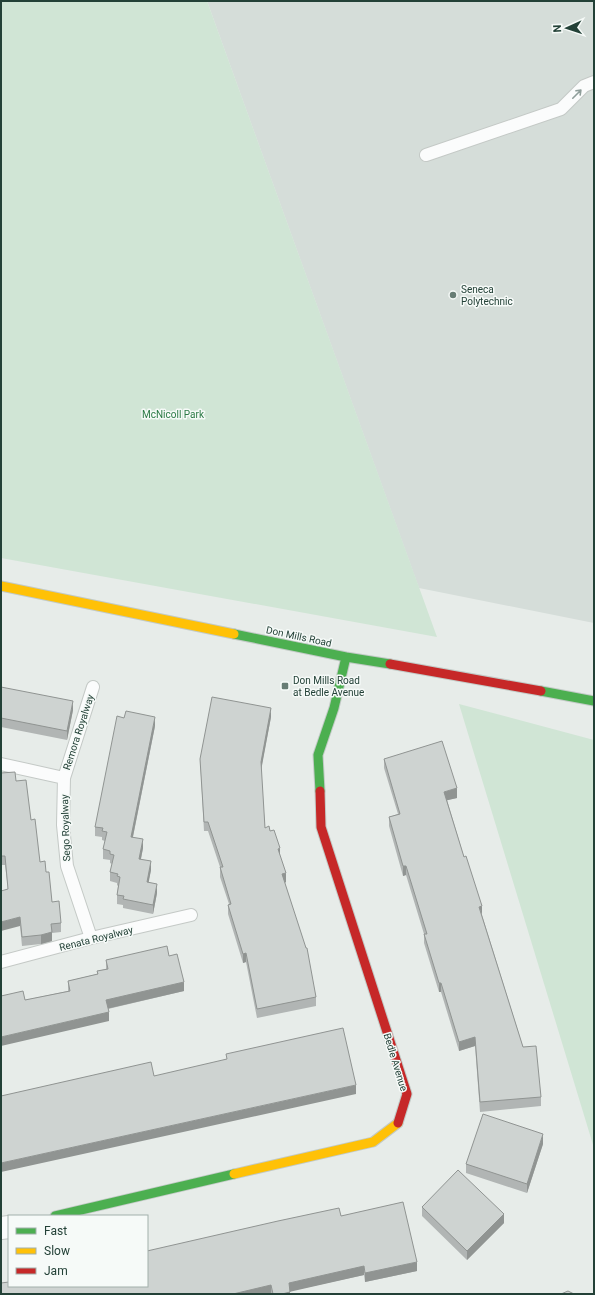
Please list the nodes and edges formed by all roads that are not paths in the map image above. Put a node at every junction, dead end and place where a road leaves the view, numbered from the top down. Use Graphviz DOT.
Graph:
graph roads {
  1 [pos="594,82"];
  2 [pos="426,155"];
  3 [pos="1,586"];
  4 [pos="346,657"];
  5 [pos="93,687"];
  6 [pos="594,701"];
  7 [pos="1,764"];
  8 [pos="64,778"];
  9 [pos="191,915"];
  10 [pos="91,938"];
  11 [pos="1,962"];
  12 [pos="59,1215"];
  2 -- 1 [label="lane, one-way"];
  3 -- 4 [label="street, Don Mills Road"];
  4 -- 6 [label="street, Don Mills Road"];
  4 -- 12 [label="street, Bedle Avenue"];
  5 -- 8 [label="lane, Remora Royalway"];
  7 -- 8 [label="lane"];
  8 -- 10 [label="lane, Sego Royalway"];
  9 -- 10 [label="lane, Renata Royalway"];
  10 -- 11 [label="lane, Renata Royalway"];
}
